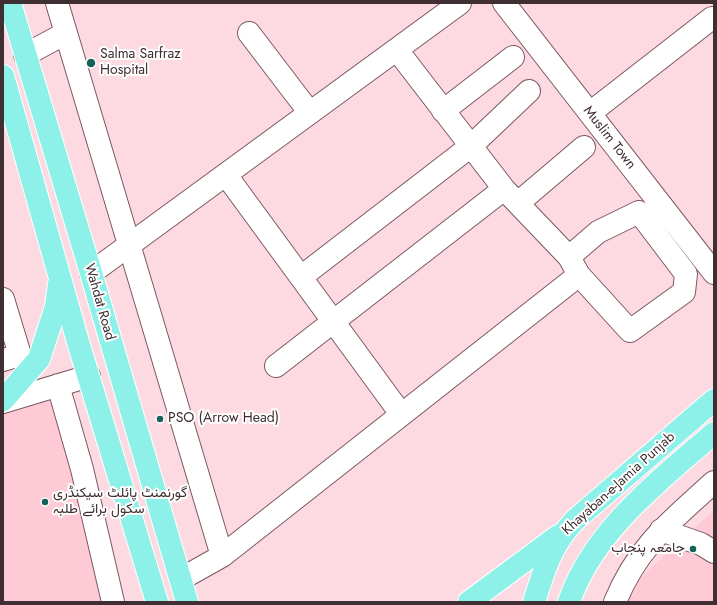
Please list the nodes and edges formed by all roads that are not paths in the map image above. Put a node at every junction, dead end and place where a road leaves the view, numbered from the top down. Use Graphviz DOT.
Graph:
graph roads {
  1 [pos="10,3"];
  2 [pos="57,3"];
  3 [pos="460,3"];
  4 [pos="504,3"];
  5 [pos="712,18"];
  6 [pos="66,33"];
  7 [pos="249,34"];
  8 [pos="396,50"];
  9 [pos="25,55"];
  10 [pos="513,56"];
  11 [pos="3,76"];
  12 [pos="529,91"];
  13 [pos="443,110"];
  14 [pos="310,113"];
  15 [pos="590,113"];
  16 [pos="471,146"];
  17 [pos="584,147"];
  18 [pos="226,175"];
  19 [pos="511,196"];
  20 [pos="129,246"];
  21 [pos="574,266"];
  22 [pos="91,273"];
  23 [pos="714,273"];
  24 [pos="60,277"];
  25 [pos="301,277"];
  26 [pos="3,299"];
  27 [pos="333,321"];
  28 [pos="3,360"];
  29 [pos="276,366"];
  30 [pos="118,367"];
  31 [pos="89,376"];
  32 [pos="58,385"];
  33 [pos="714,400"];
  34 [pos="3,401"];
  35 [pos="401,414"];
  36 [pos="714,433"];
  37 [pos="714,482"];
  38 [pos="568,527"];
  39 [pos="660,530"];
  40 [pos="600,544"];
  41 [pos="714,552"];
  42 [pos="222,556"];
  43 [pos="182,579"];
  44 [pos="113,602"];
  45 [pos="157,602"];
  46 [pos="187,602"];
  47 [pos="469,602"];
  48 [pos="534,602"];
  49 [pos="569,602"];
  50 [pos="615,602"];
  1 -- 9 [label="main road, Wahdat Road"];
  2 -- 6 [label="street"];
  3 -- 8 [label="street"];
  4 -- 15 [label="street, Muslim Town"];
  5 -- 15 [label="street"];
  6 -- 9 [label="street"];
  6 -- 20 [label="street"];
  7 -- 14 [label="street"];
  8 -- 13 [label="street"];
  8 -- 14 [label="street"];
  9 -- 22 [label="main road, Wahdat Road"];
  10 -- 13 [label="street"];
  11 -- 24 [label="main road"];
  12 -- 16 [label="street"];
  13 -- 16 [label="street"];
  14 -- 18 [label="street"];
  15 -- 23 [label="street, Muslim Town"];
  16 -- 19 [label="street"];
  16 -- 25 [label="street"];
  17 -- 19 [label="street"];
  18 -- 20 [label="street"];
  18 -- 25 [label="street"];
  19 -- 21 [label="street"];
  19 -- 27 [label="street"];
  20 -- 22 [label="street"];
  20 -- 42 [label="street"];
  21 -- 21 [label="street"];
  21 -- 35 [label="street"];
  22 -- 30 [label="main road, Wahdat Road"];
  24 -- 31 [label="main road"];
  24 -- 34 [label="main road"];
  25 -- 27 [label="street"];
  26 -- 28 [label="street"];
  27 -- 29 [label="street"];
  27 -- 35 [label="street"];
  30 -- 31 [label="main road"];
  30 -- 43 [label="main road, Wahdat Road"];
  31 -- 32 [label="street"];
  31 -- 45 [label="main road"];
  32 -- 34 [label="street"];
  32 -- 44 [label="street"];
  33 -- 38 [label="main road, Khayaban-e-Jamia Punjab"];
  35 -- 42 [label="street"];
  36 -- 40 [label="main road, Khayaban-e-Jamia Punjab"];
  37 -- 39 [label="street"];
  38 -- 40 [label="main road"];
  38 -- 47 [label="main road"];
  38 -- 48 [label="main road, Khayaban-e-Jamia Punjab"];
  39 -- 41 [label="street"];
  39 -- 50 [label="street"];
  40 -- 49 [label="main road, Khayaban-e-Jamia Punjab"];
  42 -- 43 [label="street"];
  43 -- 46 [label="main road, Wahdat Road"];
}
